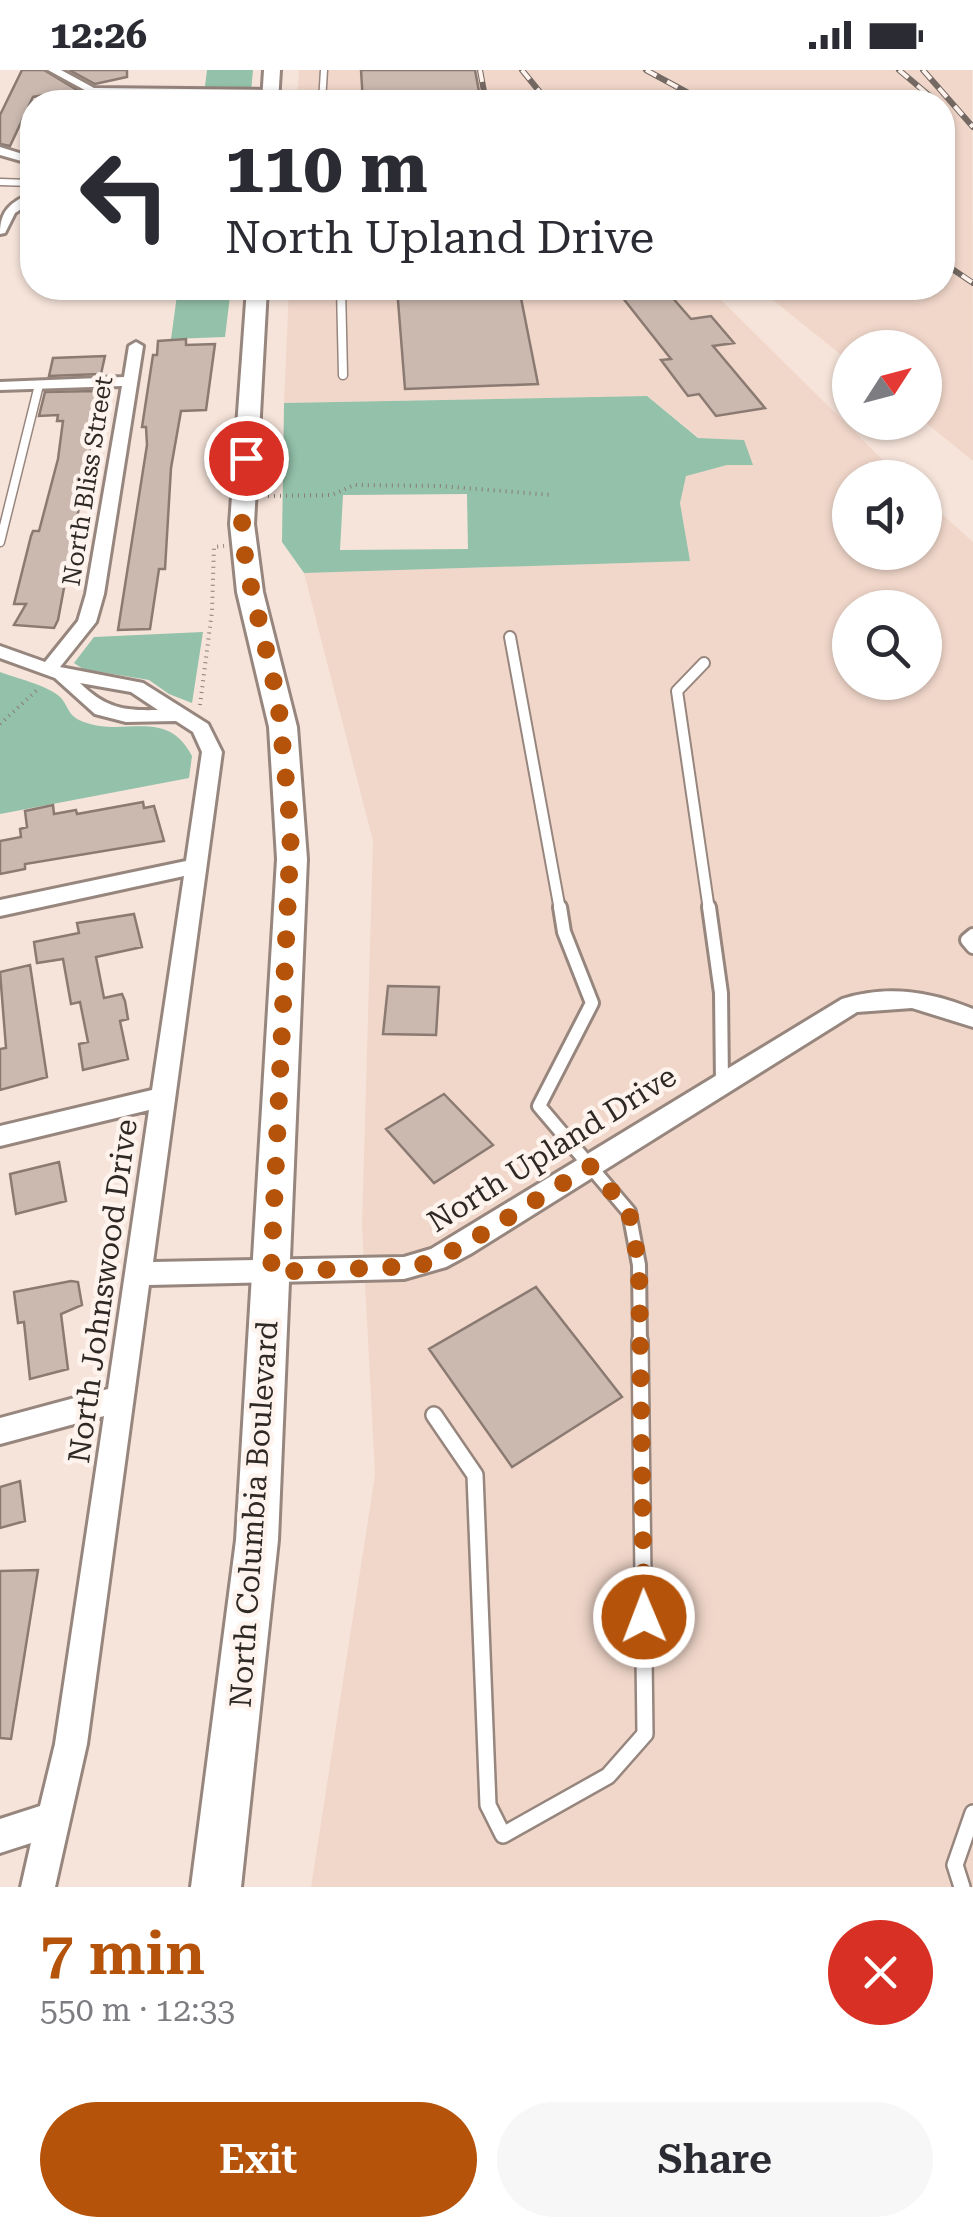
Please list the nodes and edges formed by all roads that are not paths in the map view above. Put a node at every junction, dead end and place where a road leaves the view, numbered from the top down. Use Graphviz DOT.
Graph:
graph roads {
  1 [pos="53,70"];
  2 [pos="90,90"];
  3 [pos="20,205"];
  4 [pos="0,230"];
  5 [pos="255,300"];
  6 [pos="340,300"];
  7 [pos="136,346"];
  8 [pos="343,375"];
  9 [pos="128,381"];
  10 [pos="39,385"];
  11 [pos="0,386"];
  12 [pos="0,542"];
  13 [pos="510,637"];
  14 [pos="0,652"];
  15 [pos="704,664"];
  16 [pos="55,672"];
  17 [pos="107,681"];
  18 [pos="151,696"];
  19 [pos="85,699"];
  20 [pos="135,715"];
  21 [pos="180,715"];
  22 [pos="198,866"];
  23 [pos="0,908"];
  24 [pos="973,935"];
  25 [pos="973,947"];
  26 [pos="973,1018"];
  27 [pos="722,1083"];
  28 [pos="164,1097"];
  29 [pos="0,1136"];
  30 [pos="590,1166"];
  31 [pos="271,1272"];
  32 [pos="138,1274"];
  33 [pos="120,1399"];
  34 [pos="434,1414"];
  35 [pos="0,1431"];
  36 [pos="973,1813"];
  37 [pos="56,1818"];
  38 [pos="0,1836"];
  39 [pos="38,1887"];
  40 [pos="216,1887"];
  41 [pos="962,1887"];
  1 -- 2 [label="street"];
  3 -- 4 [label="street"];
  5 -- 31 [label="main road, North Columbia Boulevard"];
  6 -- 8 [label="lane"];
  7 -- 9 [label="street, North Bliss Street"];
  9 -- 10 [label="street"];
  9 -- 16 [label="street, North Bliss Street"];
  10 -- 11 [label="street"];
  10 -- 12 [label="lane"];
  13 -- 30 [label="lane"];
  14 -- 16 [label="street"];
  15 -- 27 [label="lane"];
  16 -- 17 [label="street"];
  16 -- 19 [label="street"];
  17 -- 18 [label="street"];
  17 -- 19 [label="street"];
  18 -- 20 [label="street"];
  18 -- 21 [label="street"];
  19 -- 20 [label="street"];
  20 -- 21 [label="street"];
  21 -- 22 [label="street, North Johnswood Drive"];
  22 -- 23 [label="street"];
  22 -- 28 [label="street, North Johnswood Drive"];
  24 -- 25 [label="lane"];
  26 -- 27 [label="street, North Upland Drive"];
  27 -- 30 [label="street, North Upland Drive"];
  28 -- 29 [label="street"];
  28 -- 32 [label="street, North Johnswood Drive"];
  30 -- 31 [label="street, North Upland Drive"];
  30 -- 34 [label="lane"];
  31 -- 32 [label="street, North Upland Drive"];
  31 -- 40 [label="main road, North Columbia Boulevard"];
  32 -- 33 [label="street, North Johnswood Drive"];
  33 -- 35 [label="street"];
  33 -- 37 [label="street, North Johnswood Drive"];
  36 -- 41 [label="lane"];
  37 -- 38 [label="street"];
  37 -- 39 [label="street, North Johnswood Drive"];
}
